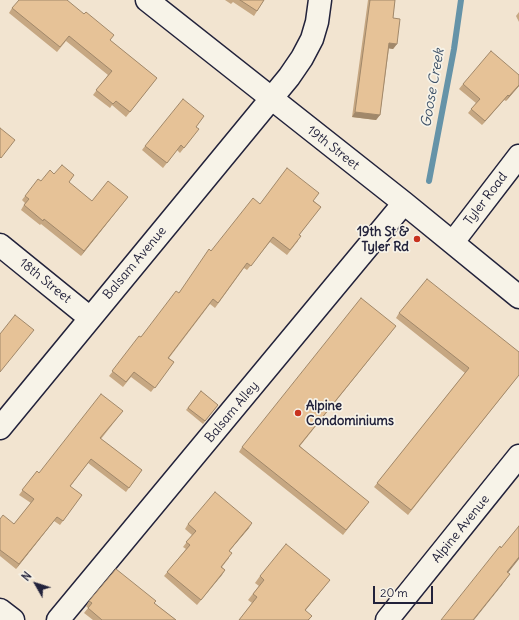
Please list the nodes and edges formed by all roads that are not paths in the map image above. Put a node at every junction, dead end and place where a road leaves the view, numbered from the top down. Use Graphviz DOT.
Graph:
graph roads {
  1 [pos="146,0"];
  2 [pos="320,0"];
  3 [pos="272,99"];
  4 [pos="519,156"];
  5 [pos="404,203"];
  6 [pos="452,242"];
  7 [pos="0,244"];
  8 [pos="519,297"];
  9 [pos="90,318"];
  10 [pos="0,428"];
  11 [pos="519,456"];
  12 [pos="0,610"];
  13 [pos="12,620"];
  14 [pos="58,620"];
  15 [pos="387,620"];
  1 -- 3 [label="street, 19th Street"];
  2 -- 3 [label="street, Balsam Avenue"];
  3 -- 5 [label="street, 19th Street"];
  3 -- 9 [label="street, Balsam Avenue"];
  4 -- 6 [label="street, Tyler Road"];
  5 -- 6 [label="street, 19th Street"];
  5 -- 14 [label="street, Balsam Alley"];
  6 -- 8 [label="street, 19th Street"];
  7 -- 9 [label="street, 18th Street"];
  9 -- 10 [label="street, Balsam Avenue"];
  11 -- 15 [label="street, Alpine Avenue"];
  12 -- 13 [label="street"];
}
